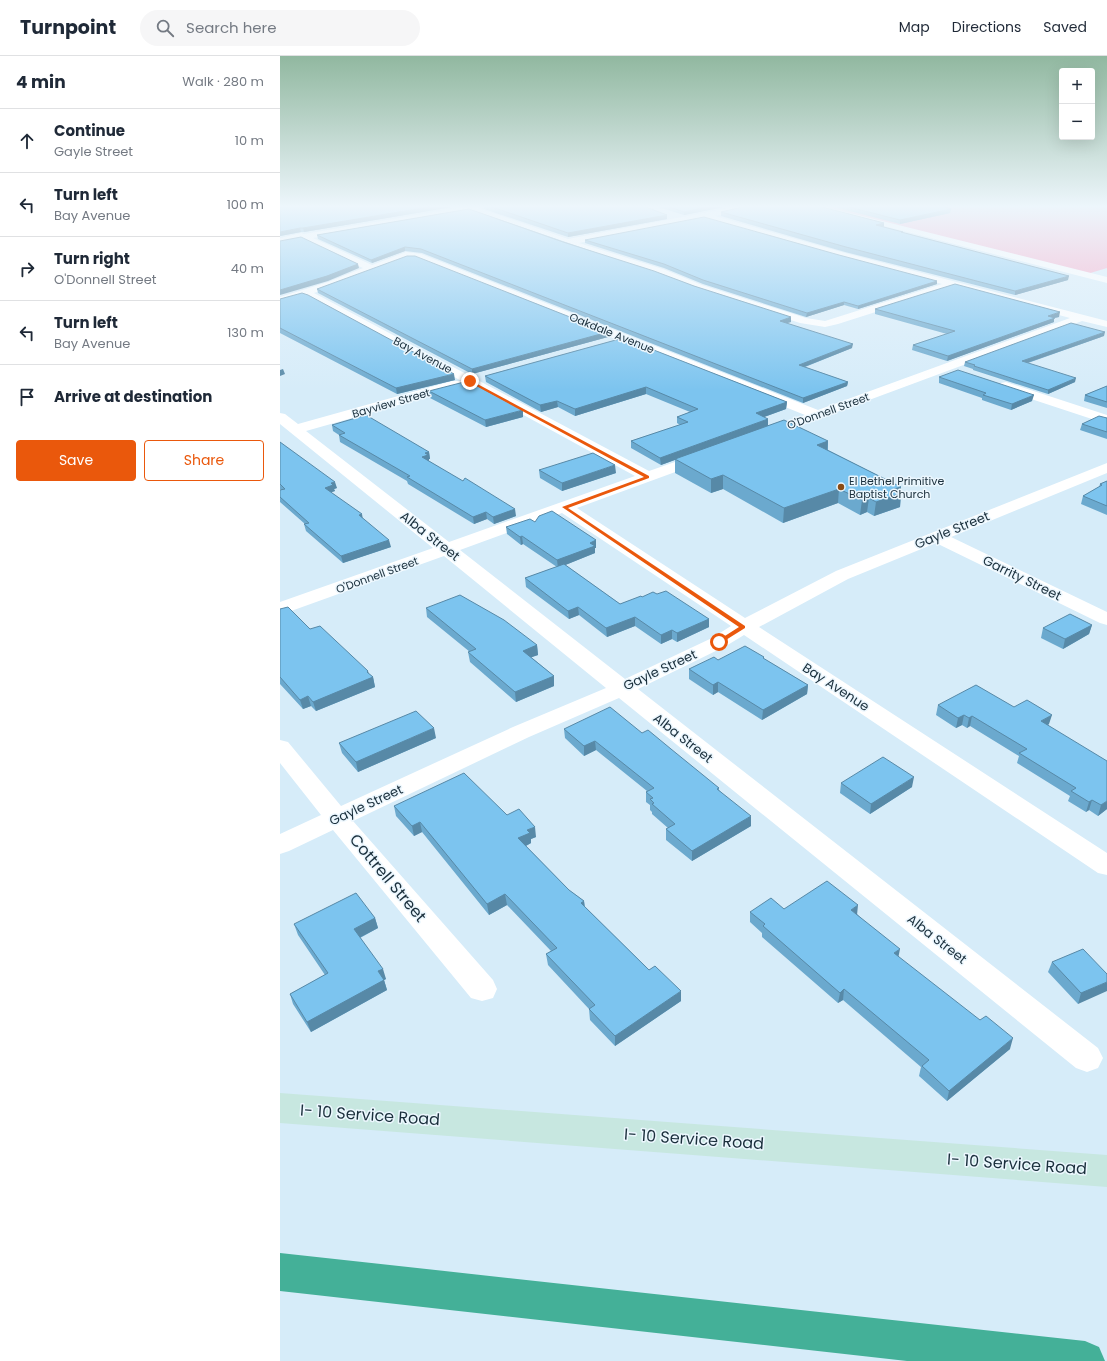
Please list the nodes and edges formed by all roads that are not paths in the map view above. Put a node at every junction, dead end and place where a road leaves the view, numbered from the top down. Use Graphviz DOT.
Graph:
graph roads {
  1 [pos="371,268"];
  2 [pos="448,268"];
  3 [pos="649,268"];
  4 [pos="892,268"];
  5 [pos="1059,268"];
  6 [pos="1107,270"];
  7 [pos="1088,275"];
  8 [pos="1107,280"];
  9 [pos="953,284"];
  10 [pos="304,293"];
  11 [pos="280,300"];
  12 [pos="1082,317"];
  13 [pos="1107,324"];
  14 [pos="624,338"];
  15 [pos="602,344"];
  16 [pos="947,367"];
  17 [pos="969,374"];
  18 [pos="484,377"];
  19 [pos="470,381"];
  20 [pos="991,381"];
  21 [pos="818,415"];
  22 [pos="1107,420"];
  23 [pos="288,423"];
  24 [pos="751,439"];
  25 [pos="714,453"];
  26 [pos="1107,468"];
  27 [pos="648,477"];
  28 [pos="564,507"];
  29 [pos="937,537"];
  30 [pos="447,550"];
  31 [pos="280,609"];
  32 [pos="1107,619"];
  33 [pos="743,627"];
  34 [pos="621,689"];
  35 [pos="280,747"];
  36 [pos="337,818"];
  37 [pos="280,845"];
  38 [pos="1107,866"];
  39 [pos="482,989"];
  40 [pos="1087,1058"];
  41 [pos="280,1108"];
  42 [pos="1107,1171"];
  43 [pos="280,1272"];
  44 [pos="1085,1361"];
  1 -- 10 [label="street"];
  2 -- 14 [label="street, Oakdale Avenue"];
  3 -- 9 [label="street"];
  4 -- 9 [label="street"];
  5 -- 7 [label="street"];
  6 -- 7 [label="street"];
  7 -- 8 [label="street"];
  9 -- 12 [label="street"];
  10 -- 11 [label="street"];
  10 -- 19 [label="street, Bay Avenue"];
  12 -- 13 [label="street"];
  12 -- 16 [label="street, O'Donnell Street"];
  14 -- 15 [label="street"];
  14 -- 21 [label="street, Oakdale Avenue"];
  16 -- 17 [label="street"];
  16 -- 21 [label="street, O'Donnell Street"];
  18 -- 19 [label="street, Bayview Street"];
  19 -- 23 [label="street, Bayview Street"];
  19 -- 27 [label="street, Bay Avenue"];
  20 -- 22 [label="street"];
  21 -- 24 [label="street, O'Donnell Street"];
  23 -- 30 [label="street, Alba Street"];
  25 -- 27 [label="street, O'Donnell Street"];
  26 -- 29 [label="street, Gayle Street"];
  27 -- 28 [label="street, O'Donnell Street"];
  28 -- 30 [label="street, O'Donnell Street"];
  28 -- 33 [label="street, Bay Avenue"];
  29 -- 32 [label="street, Garrity Street"];
  29 -- 33 [label="street, Gayle Street"];
  30 -- 31 [label="street, O'Donnell Street"];
  30 -- 34 [label="street, Alba Street"];
  33 -- 34 [label="street, Gayle Street"];
  33 -- 38 [label="street, Bay Avenue"];
  34 -- 36 [label="street, Gayle Street"];
  34 -- 40 [label="street, Alba Street"];
  35 -- 36 [label="street, Cottrell Street"];
  36 -- 37 [label="street, Gayle Street"];
  36 -- 39 [label="street, Cottrell Street"];
  41 -- 42 [label="main road, I- 10 Service Road"];
  43 -- 44 [label="highway"];
}
